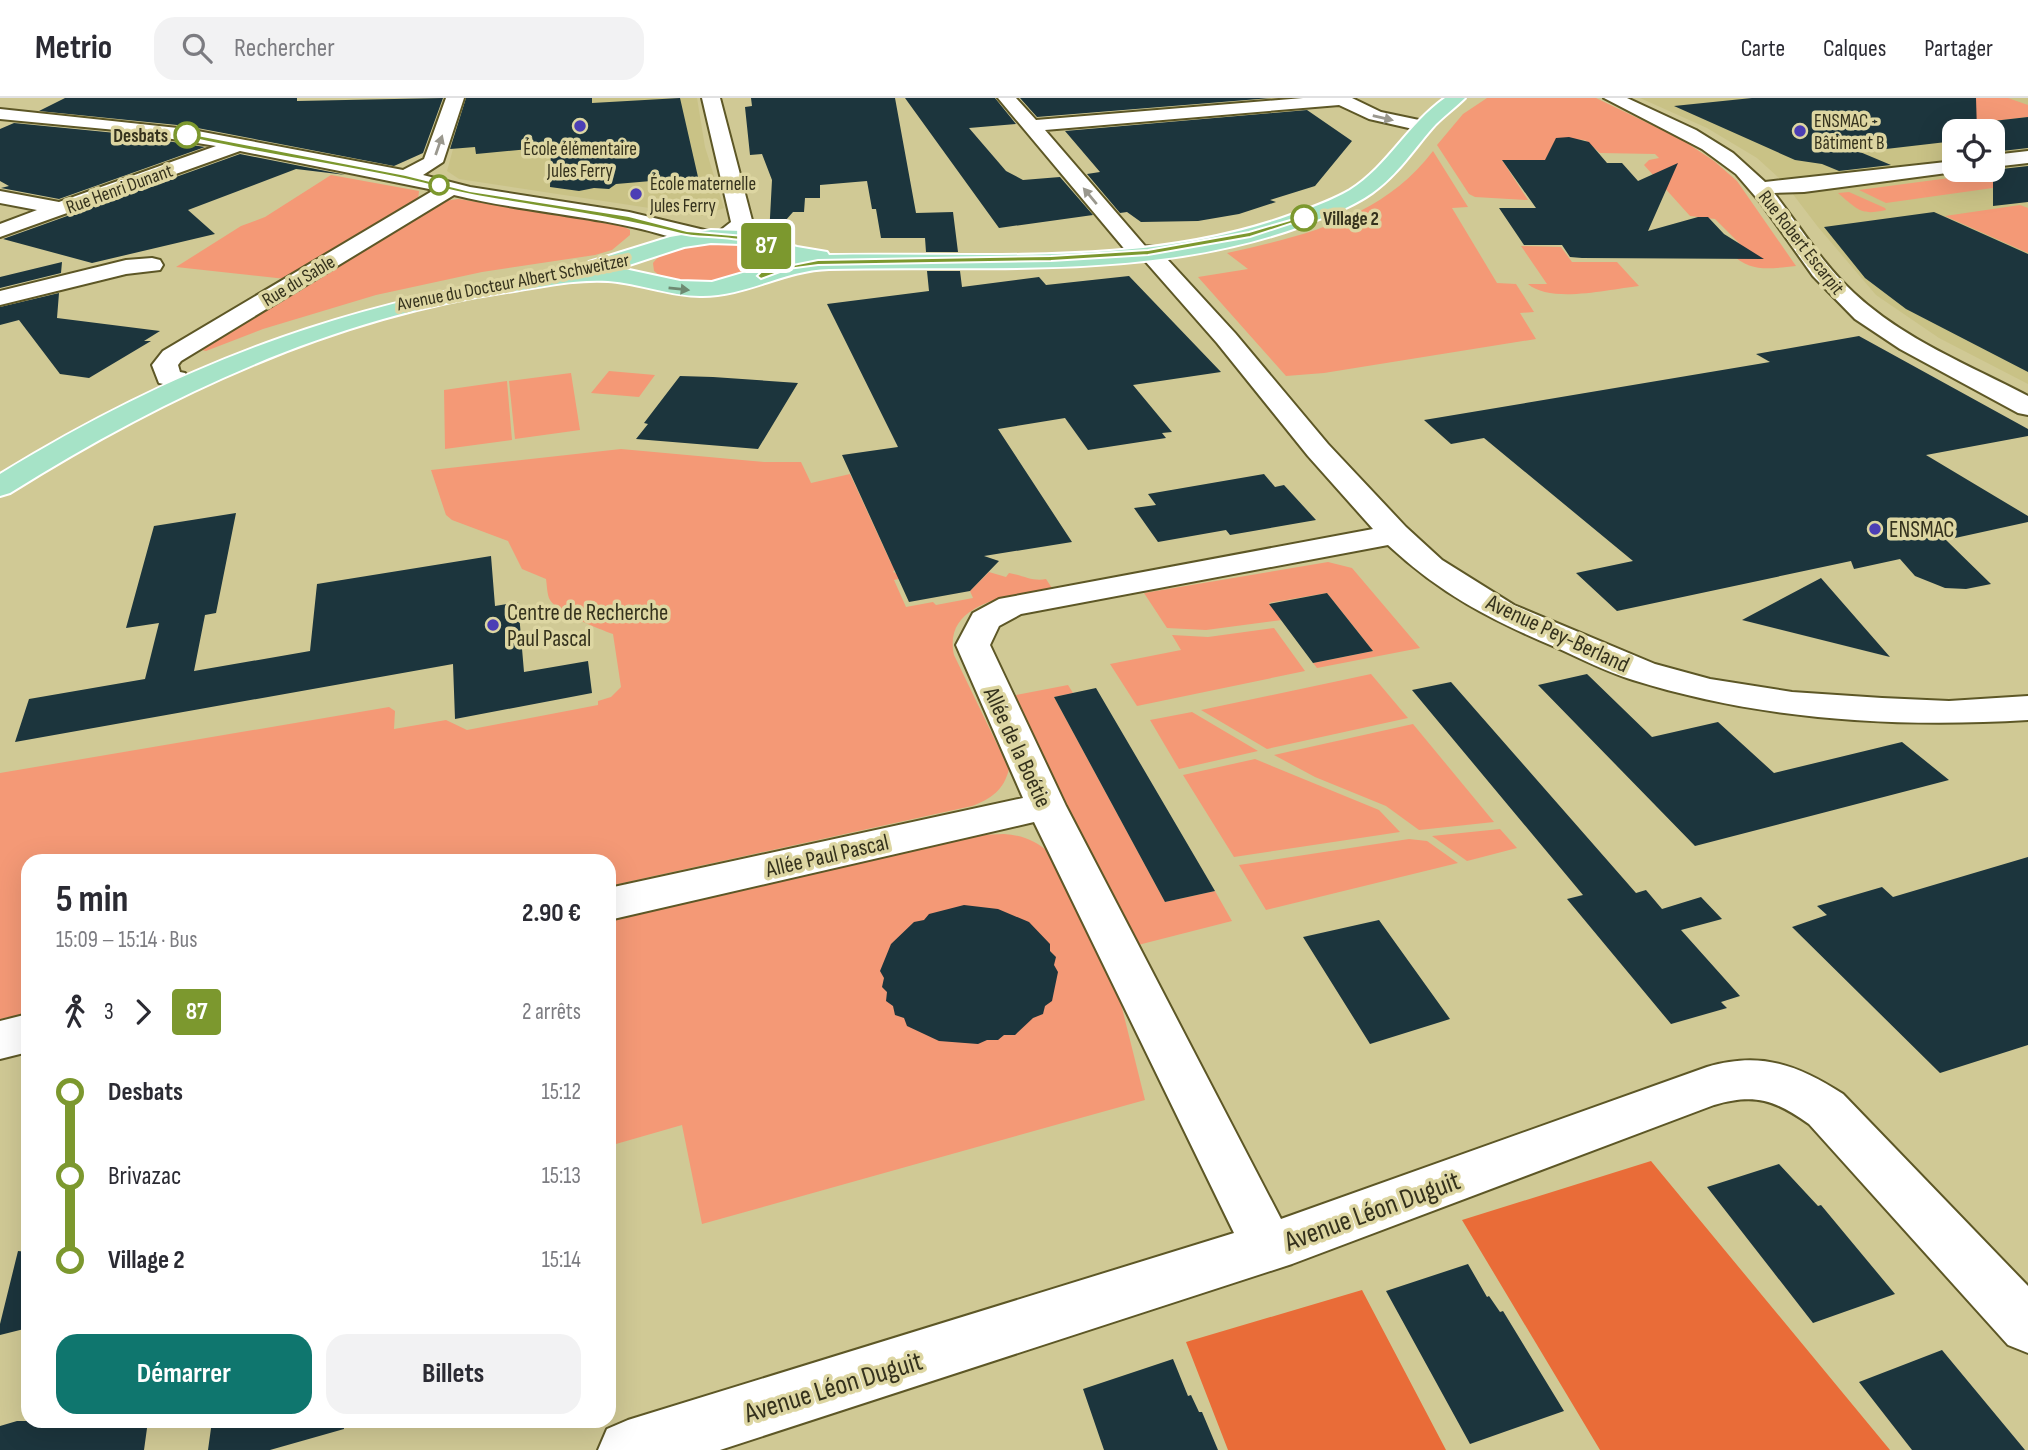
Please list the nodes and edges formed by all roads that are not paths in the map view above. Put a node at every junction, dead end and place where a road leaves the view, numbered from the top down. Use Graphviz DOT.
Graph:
graph roads {
  1 [pos="454,98"];
  2 [pos="711,98"];
  3 [pos="1006,98"];
  4 [pos="1446,98"];
  5 [pos="1456,98"];
  6 [pos="1613,98"];
  7 [pos="1624,98"];
  8 [pos="1341,99"];
  9 [pos="0,114"];
  10 [pos="1413,124"];
  11 [pos="1031,126"];
  12 [pos="238,145"];
  13 [pos="2028,157"];
  14 [pos="2005,160"];
  15 [pos="1942,169"];
  16 [pos="406,177"];
  17 [pos="1770,187"];
  18 [pos="452,188"];
  19 [pos="0,197"];
  20 [pos="61,209"];
  21 [pos="647,225"];
  22 [pos="0,231"];
  23 [pos="717,236"];
  24 [pos="769,247"];
  25 [pos="1142,250"];
  26 [pos="646,253"];
  27 [pos="152,265"];
  28 [pos="761,276"];
  29 [pos="646,281"];
  30 [pos="0,298"];
  31 [pos="176,379"];
  32 [pos="2028,397"];
  33 [pos="2028,407"];
  34 [pos="0,477"];
  35 [pos="0,487"];
  36 [pos="1395,534"];
  37 [pos="2028,708"];
  38 [pos="1046,806"];
  39 [pos="616,902"];
  40 [pos="21,1035"];
  41 [pos="0,1040"];
  42 [pos="1268,1247"];
  43 [pos="2028,1326"];
  44 [pos="628,1450"];
  16 -- 1 [label="street, one-way"];
  2 -- 23 [label="street"];
  3 -- 11 [label="street, Avenue Pey-Berland"];
  4 -- 10 [label="main road, Avenue du Docteur Albert Schweitzer"];
  5 -- 25 [label="main road, Avenue du Docteur Albert Schweitzer"];
  6 -- 33 [label="street, Rue Robert Escarpit"];
  7 -- 17 [label="street, Rue Robert Escarpit"];
  8 -- 10 [label="street, one-way"];
  8 -- 11 [label="street"];
  9 -- 12 [label="street"];
  10 -- 25 [label="main road, Avenue du Docteur Albert Schweitzer"];
  25 -- 11 [label="street, Avenue Pey-Berland, one-way"];
  12 -- 16 [label="street"];
  12 -- 20 [label="street, Rue Henri Dunant"];
  13 -- 14 [label="street"];
  15 -- 17 [label="street"];
  16 -- 18 [label="street"];
  17 -- 32 [label="street, Rue Robert Escarpit"];
  18 -- 21 [label="street"];
  18 -- 31 [label="street, Rue du Sable"];
  19 -- 20 [label="street"];
  20 -- 22 [label="street, Rue Henri Dunant"];
  21 -- 23 [label="street"];
  21 -- 26 [label="street"];
  23 -- 24 [label="main road, Avenue du Docteur Albert Schweitzer"];
  23 -- 26 [label="main road, Avenue du Docteur Albert Schweitzer"];
  24 -- 25 [label="main road, Avenue du Docteur Albert Schweitzer"];
  24 -- 28 [label="main road"];
  25 -- 28 [label="main road, Avenue du Docteur Albert Schweitzer"];
  25 -- 36 [label="street, Avenue Pey-Berland"];
  26 -- 29 [label="main road, Avenue du Docteur Albert Schweitzer"];
  26 -- 31 [label="main road, Avenue du Docteur Albert Schweitzer"];
  27 -- 30 [label="street"];
  29 -- 28 [label="main road, Avenue du Docteur Albert Schweitzer, one-way"];
  29 -- 35 [label="main road, Avenue du Docteur Albert Schweitzer"];
  31 -- 34 [label="main road, Avenue du Docteur Albert Schweitzer"];
  36 -- 37 [label="street, Avenue Pey-Berland"];
  36 -- 38 [label="street, Allée de la Boétie"];
  38 -- 39 [label="street, Allée Paul Pascal"];
  38 -- 42 [label="street, Allée de la Boétie"];
  40 -- 41 [label="street"];
  42 -- 43 [label="street, Avenue Léon Duguit"];
  42 -- 44 [label="street, Avenue Léon Duguit"];
}
